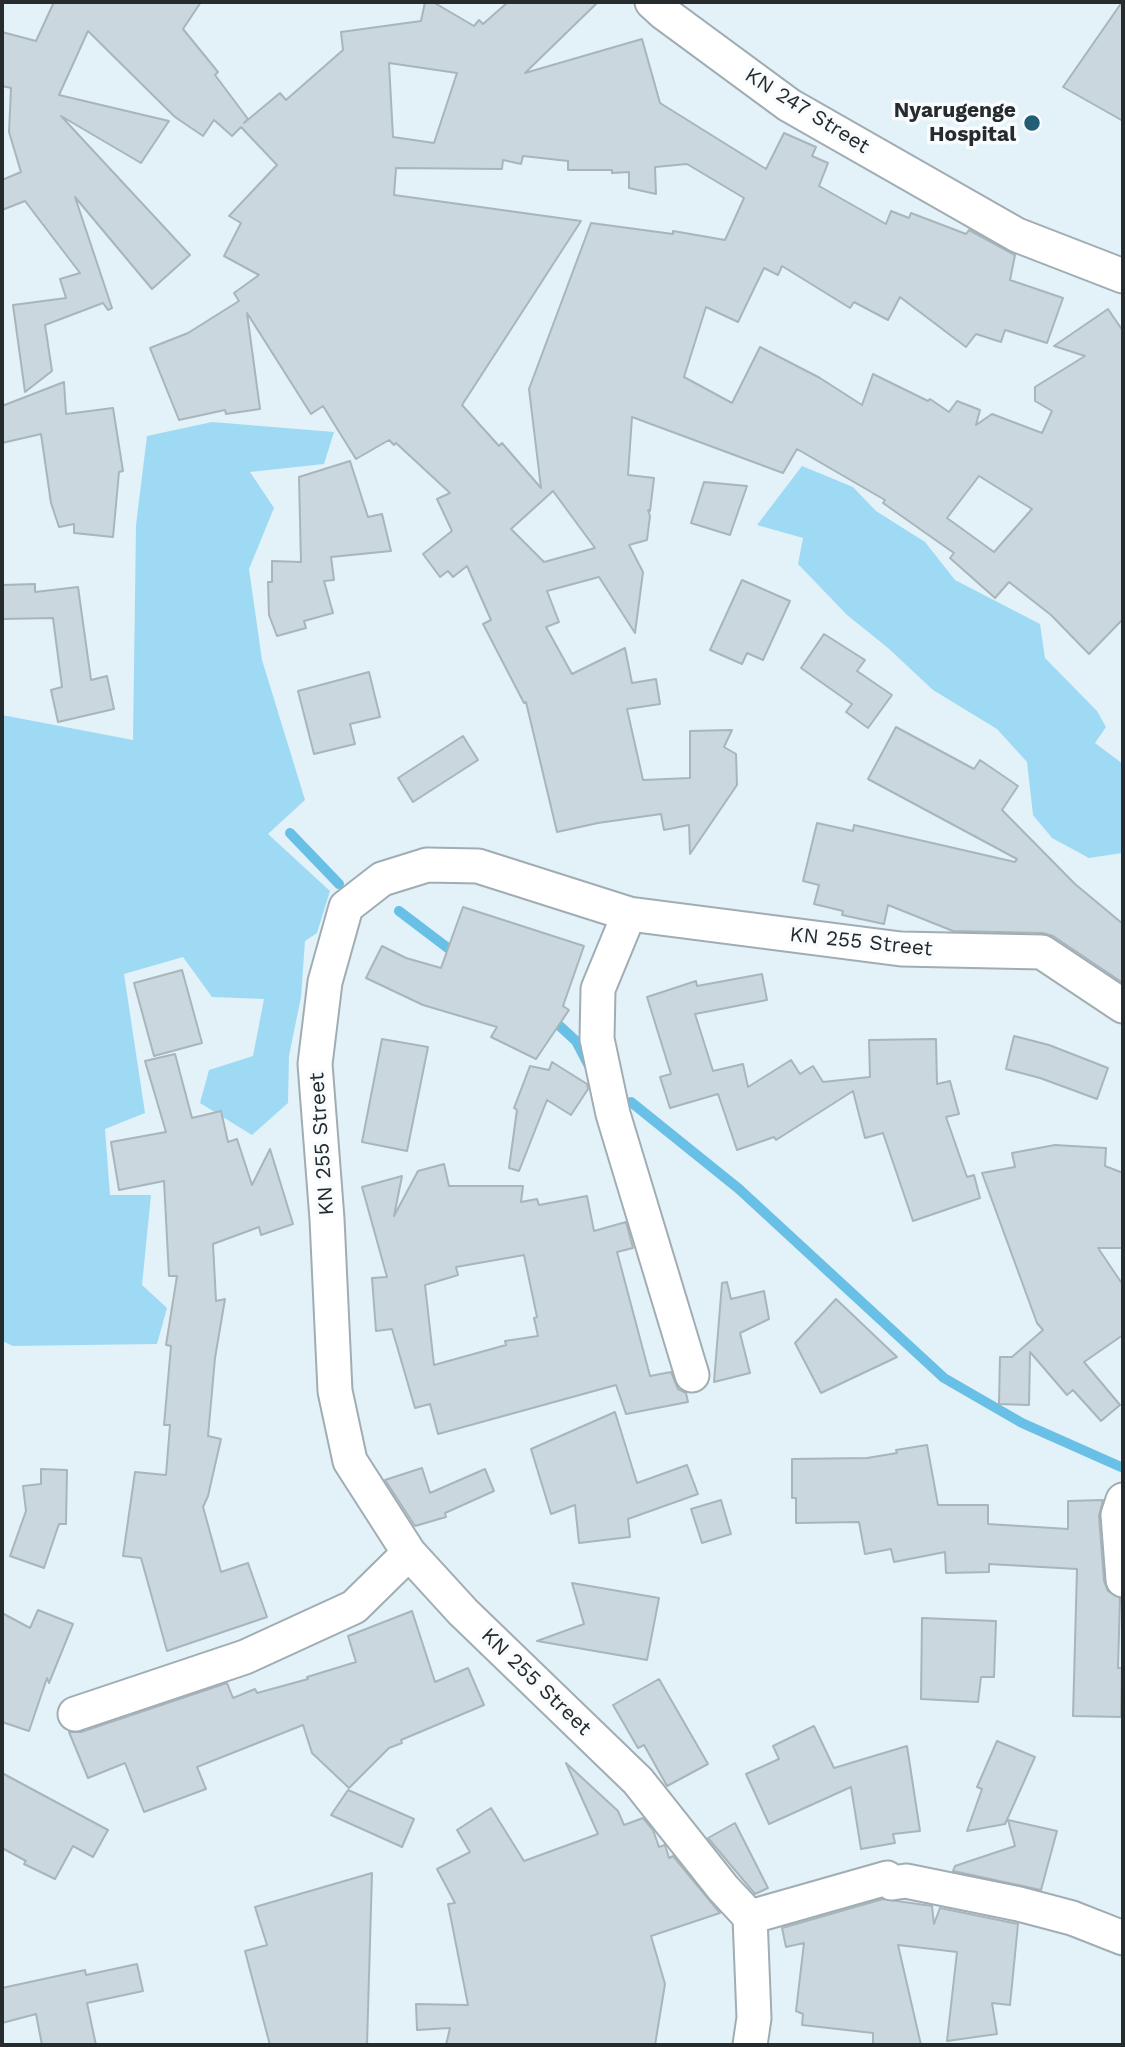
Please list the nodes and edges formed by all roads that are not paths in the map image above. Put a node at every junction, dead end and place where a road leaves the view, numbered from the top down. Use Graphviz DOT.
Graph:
graph roads {
  1 [pos="652,2"];
  2 [pos="1123,276"];
  3 [pos="629,914"];
  4 [pos="1123,1006"];
  5 [pos="692,1375"];
  6 [pos="1123,1500"];
  7 [pos="408,1553"];
  8 [pos="1123,1580"];
  9 [pos="75,1714"];
  10 [pos="750,1917"];
  11 [pos="1123,1938"];
  12 [pos="750,2045"];
  1 -- 2 [label="street, KN 247 Street"];
  3 -- 4 [label="street, KN 255 Street"];
  3 -- 5 [label="street"];
  3 -- 7 [label="street, KN 255 Street"];
  6 -- 8 [label="street"];
  7 -- 9 [label="street"];
  7 -- 10 [label="street, KN 255 Street"];
  10 -- 11 [label="street"];
  10 -- 12 [label="street"];
}
